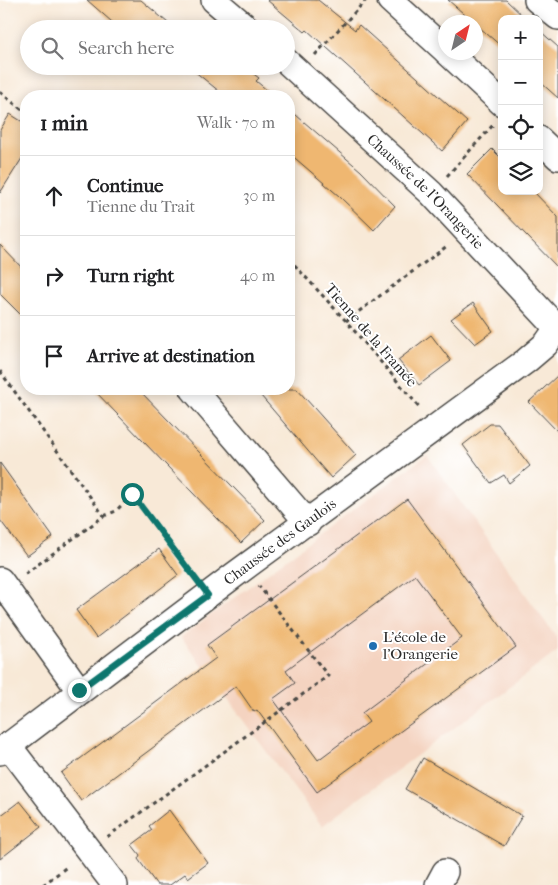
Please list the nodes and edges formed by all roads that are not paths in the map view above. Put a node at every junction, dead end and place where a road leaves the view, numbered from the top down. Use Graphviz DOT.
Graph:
graph roads {
  1 [pos="214,0"];
  2 [pos="390,0"];
  3 [pos="537,0"];
  4 [pos="558,18"];
  5 [pos="237,20"];
  6 [pos="438,45"];
  7 [pos="453,60"];
  8 [pos="295,68"];
  9 [pos="498,112"];
  10 [pos="543,143"];
  11 [pos="558,157"];
  12 [pos="558,328"];
  13 [pos="198,395"];
  14 [pos="308,522"];
  15 [pos="3,584"];
  16 [pos="79,690"];
  17 [pos="4,748"];
  18 [pos="114,885"];
  1 -- 5 [label="street"];
  2 -- 6 [label="street"];
  3 -- 4 [label="street"];
  7 -- 9 [label="street"];
  8 -- 12 [label="street, Chaussée de l'Orangerie"];
  10 -- 11 [label="street"];
  12 -- 14 [label="street, Chaussée des Gaulois"];
  13 -- 14 [label="street"];
  14 -- 16 [label="street, Chaussée des Gaulois"];
  15 -- 16 [label="street"];
  16 -- 17 [label="street, Chaussée des Gaulois"];
  17 -- 18 [label="street"];
}
